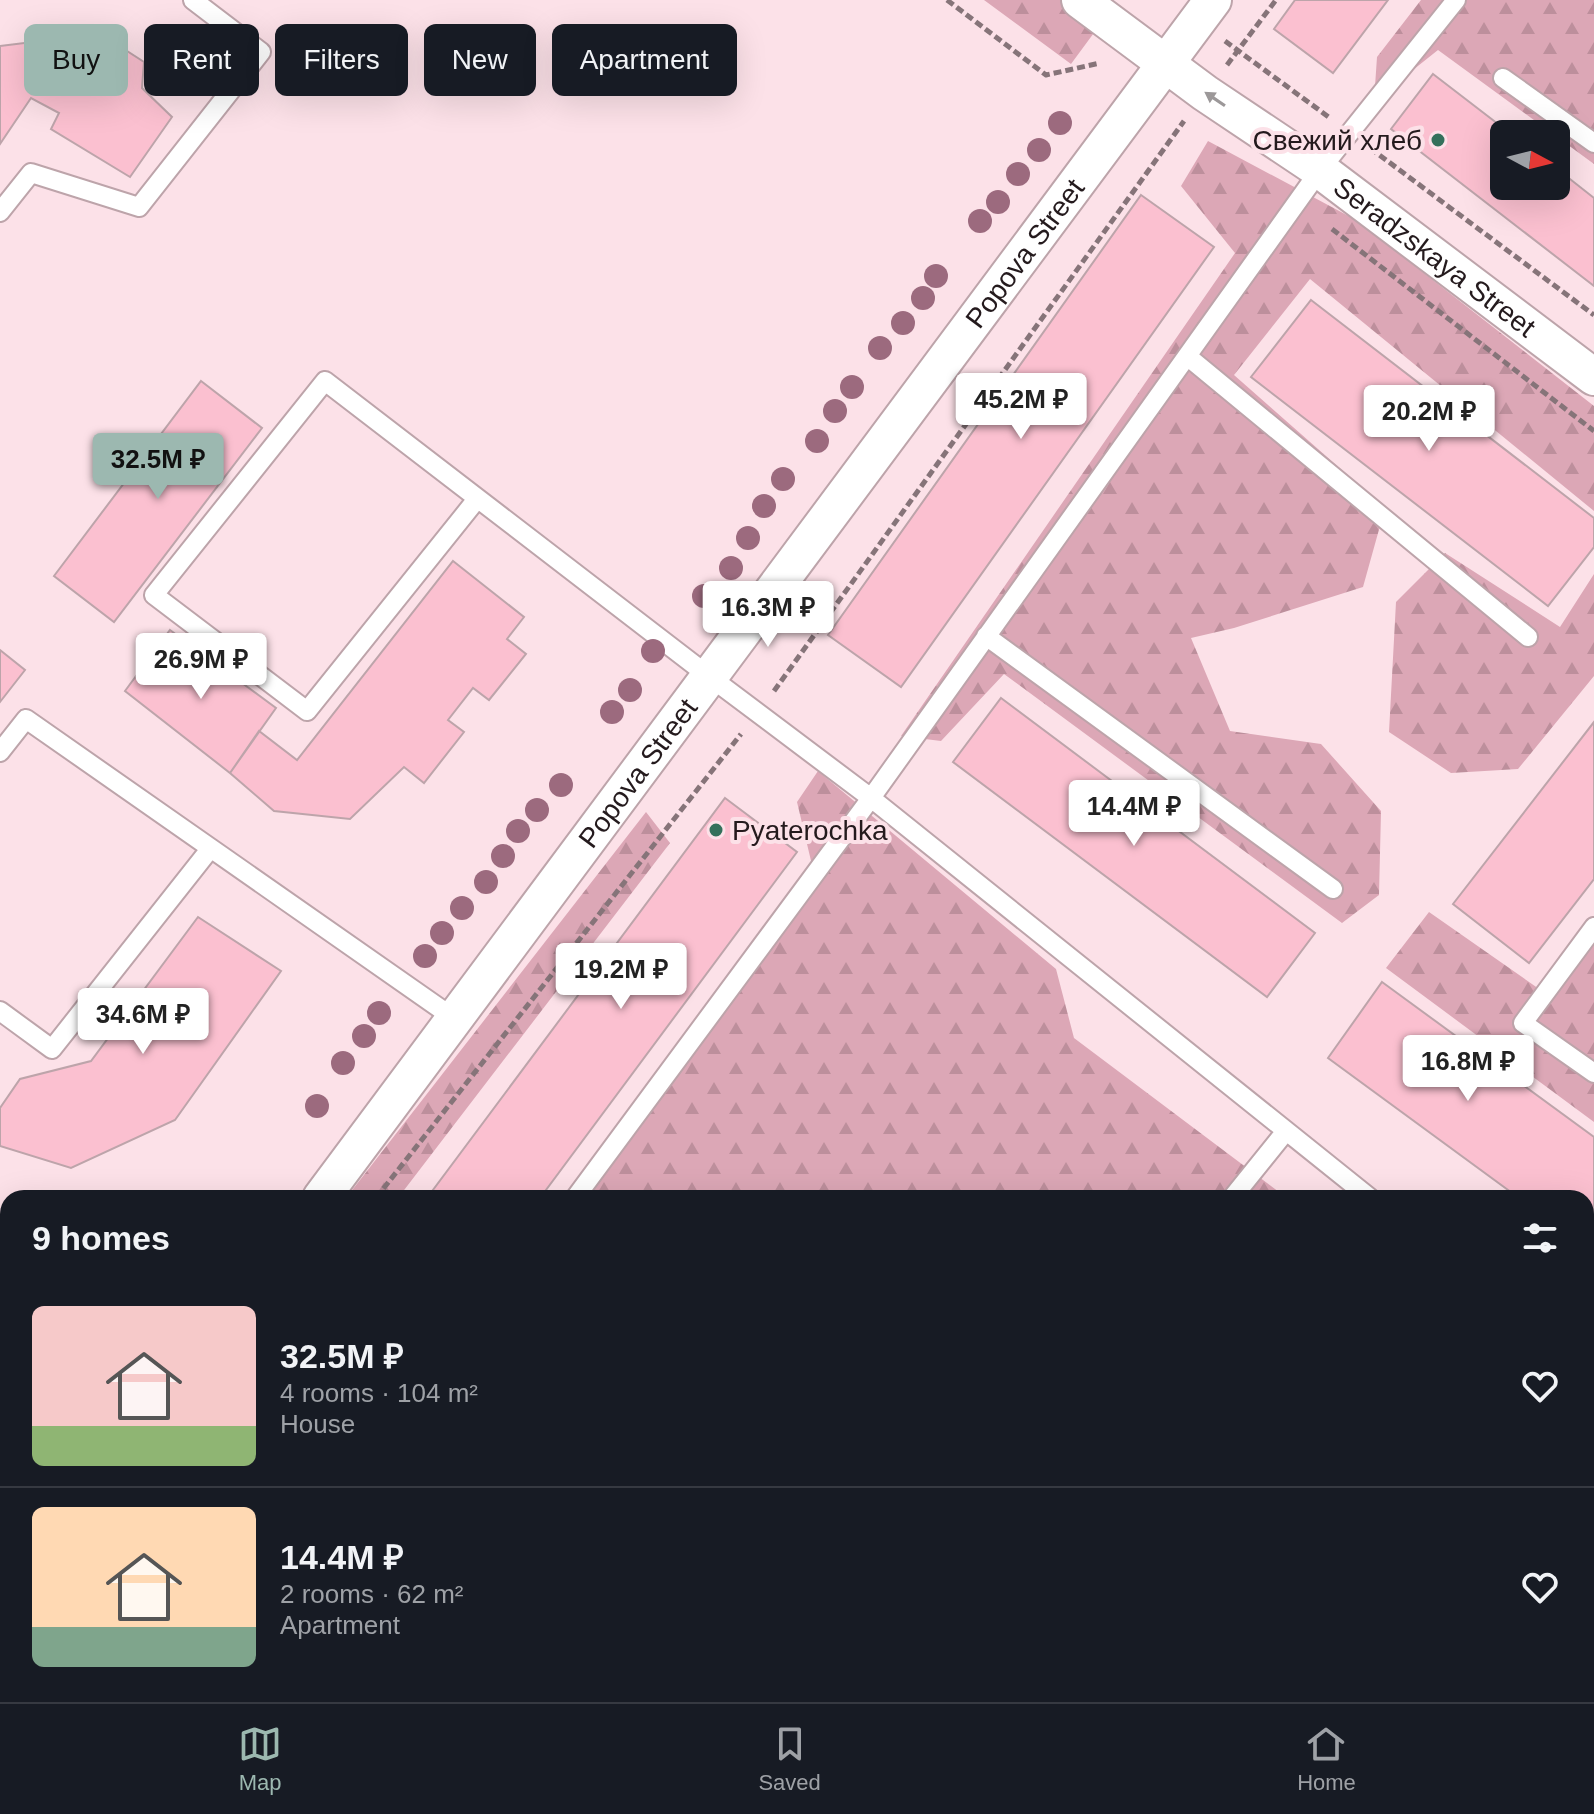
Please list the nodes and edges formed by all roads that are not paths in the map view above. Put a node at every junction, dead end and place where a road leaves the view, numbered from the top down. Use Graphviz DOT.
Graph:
graph roads {
  1 [pos="193,0"];
  2 [pos="1080,0"];
  3 [pos="1456,0"];
  4 [pos="1205,10"];
  5 [pos="1156,77"];
  6 [pos="1503,78"];
  7 [pos="1594,143"];
  8 [pos="1320,170"];
  9 [pos="0,212"];
  10 [pos="1187,356"];
  11 [pos="1594,377"];
  12 [pos="477,499"];
  13 [pos="986,636"];
  14 [pos="1528,637"];
  15 [pos="710,677"];
  16 [pos="0,752"];
  17 [pos="871,798"];
  18 [pos="210,849"];
  19 [pos="1333,889"];
  20 [pos="1594,927"];
  21 [pos="0,1011"];
  22 [pos="455,1019"];
  23 [pos="1594,1073"];
  24 [pos="1286,1131"];
  25 [pos="327,1190"];
  26 [pos="581,1190"];
  27 [pos="1238,1190"];
  28 [pos="1360,1190"];
  1 -- 9 [label="lane"];
  2 -- 5 [label="street, Seradzskaya Street"];
  3 -- 8 [label="lane"];
  4 -- 5 [label="street, Popova Street"];
  8 -- 5 [label="street, Seradzskaya Street, one-way"];
  5 -- 15 [label="street, Popova Street"];
  6 -- 7 [label="lane"];
  8 -- 10 [label="lane"];
  8 -- 11 [label="street, Seradzskaya Street"];
  10 -- 13 [label="lane"];
  10 -- 14 [label="lane"];
  12 -- 12 [label="lane"];
  12 -- 15 [label="lane"];
  13 -- 17 [label="lane"];
  13 -- 19 [label="lane"];
  15 -- 17 [label="lane"];
  15 -- 22 [label="street, Popova Street"];
  16 -- 18 [label="lane"];
  17 -- 24 [label="lane"];
  17 -- 26 [label="lane"];
  18 -- 21 [label="lane"];
  18 -- 22 [label="lane"];
  20 -- 23 [label="lane"];
  22 -- 25 [label="street, Popova Street"];
  24 -- 27 [label="lane"];
  24 -- 28 [label="lane"];
}
